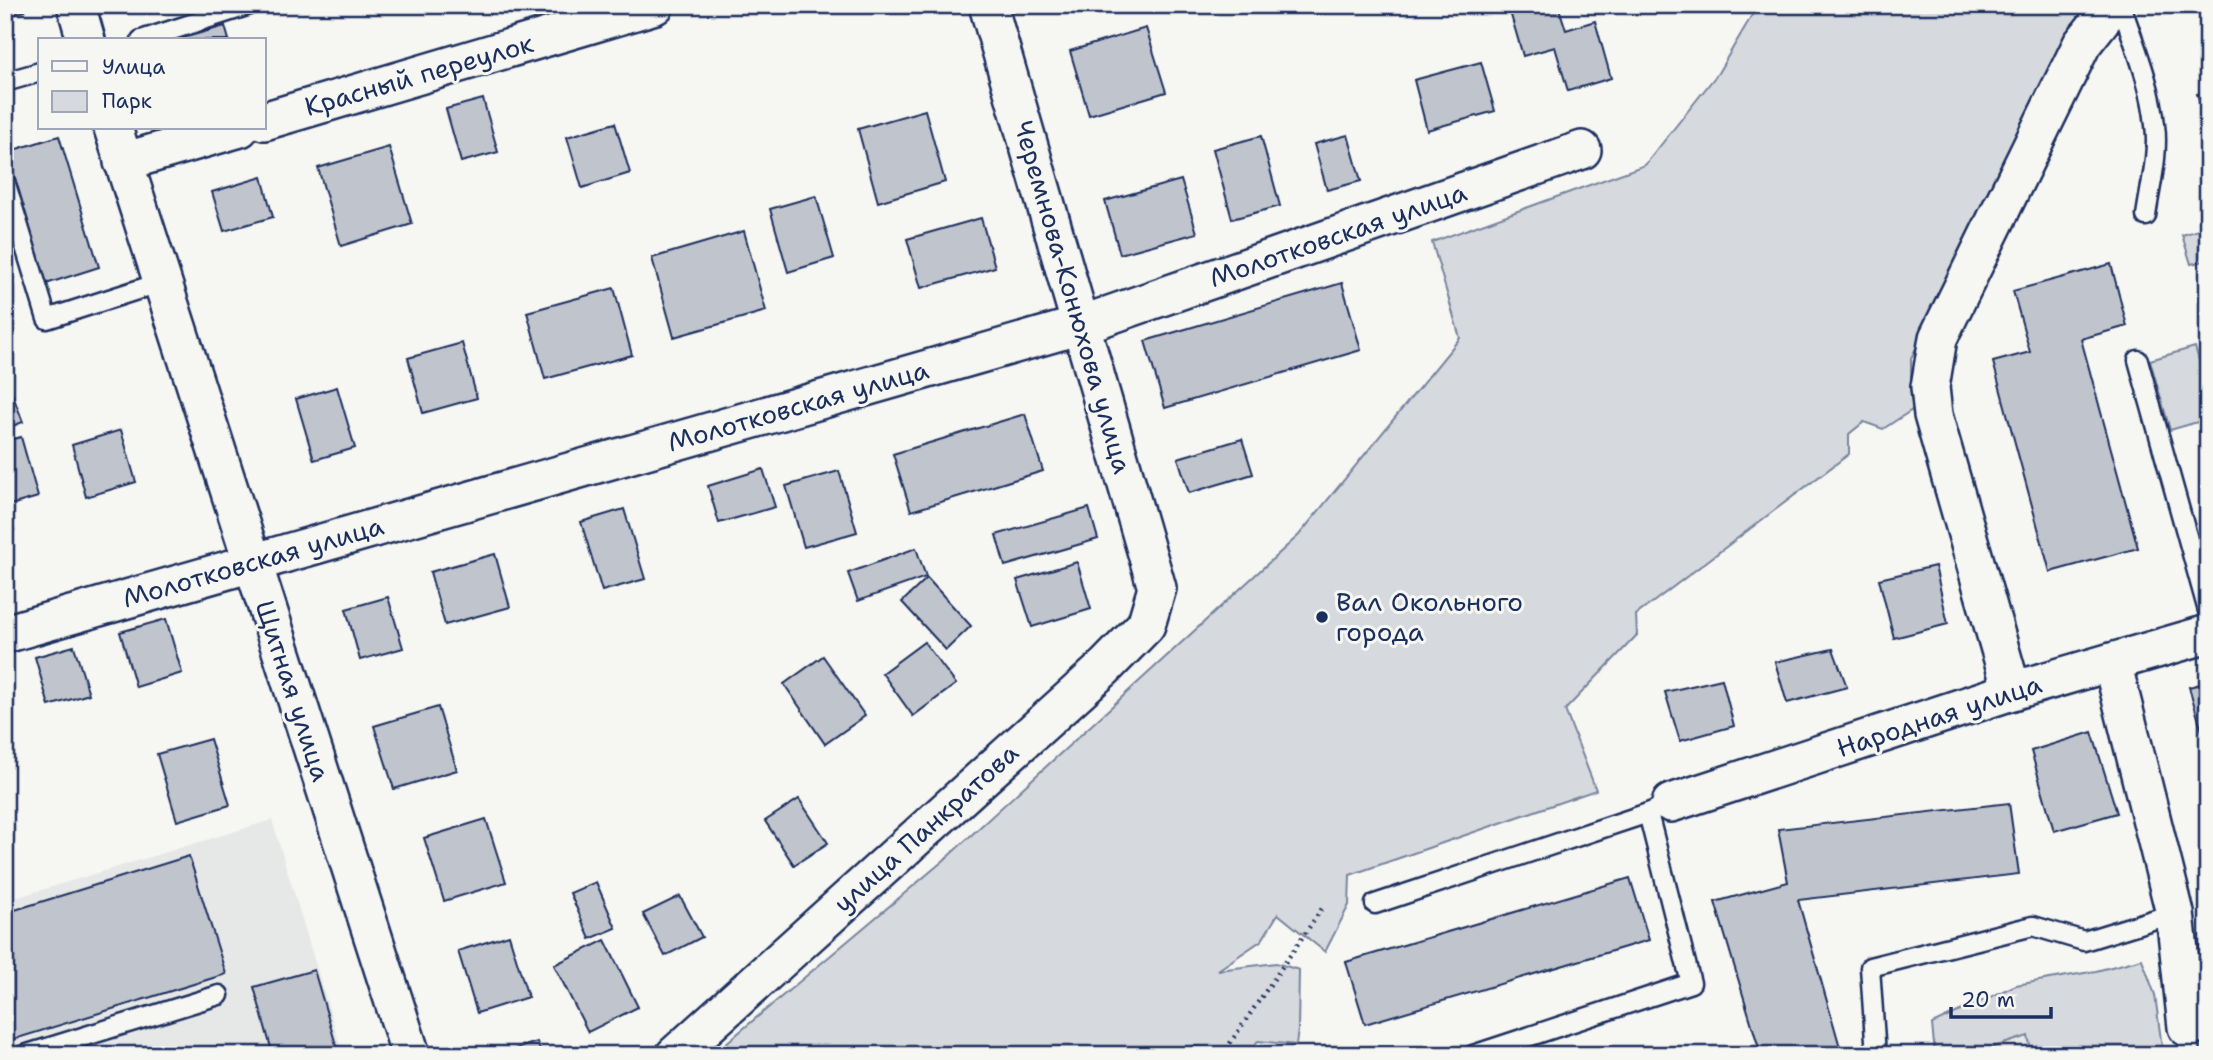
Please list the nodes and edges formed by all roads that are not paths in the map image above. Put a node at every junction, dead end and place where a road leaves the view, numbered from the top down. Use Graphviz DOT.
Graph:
graph roads {
  1 [pos="76,5"];
  2 [pos="250,5"];
  3 [pos="655,5"];
  4 [pos="988,5"];
  5 [pos="2113,5"];
  6 [pos="2121,5"];
  7 [pos="85,38"];
  8 [pos="147,38"];
  9 [pos="38,73"];
  10 [pos="5,82"];
  11 [pos="266,120"];
  12 [pos="114,130"];
  13 [pos="233,130"];
  14 [pos="1582,150"];
  15 [pos="123,162"];
  16 [pos="5,181"];
  17 [pos="2146,216"];
  18 [pos="162,282"];
  19 [pos="1081,325"];
  20 [pos="2138,359"];
  21 [pos="252,562"];
  22 [pos="1157,588"];
  23 [pos="2208,611"];
  24 [pos="5,634"];
  25 [pos="2208,634"];
  26 [pos="2112,662"];
  27 [pos="2012,691"];
  28 [pos="1660,808"];
  29 [pos="1375,904"];
  30 [pos="2175,913"];
  31 [pos="219,995"];
  32 [pos="2195,1034"];
  33 [pos="24,1055"];
  34 [pos="411,1055"];
  35 [pos="675,1055"];
  36 [pos="1473,1055"];
  37 [pos="1876,1055"];
  1 -- 7 [label="street"];
  2 -- 8 [label="lane"];
  3 -- 11 [label="street, Красный переулок"];
  4 -- 19 [label="street, Черемнова-Конюхова улица"];
  5 -- 27 [label="street"];
  6 -- 17 [label="lane"];
  9 -- 10 [label="lane"];
  12 -- 15 [label="street, Щитная улица"];
  13 -- 15 [label="street"];
  14 -- 19 [label="street, Молотковская улица"];
  15 -- 18 [label="street, Щитная улица"];
  16 -- 18 [label="lane"];
  18 -- 21 [label="street, Щитная улица"];
  19 -- 21 [label="street, Молотковская улица"];
  19 -- 22 [label="street, Черемнова-Конюхова улица"];
  20 -- 23 [label="lane"];
  21 -- 24 [label="street, Молотковская улица"];
  21 -- 34 [label="street, Щитная улица"];
  22 -- 35 [label="street, улица Панкратова"];
  25 -- 26 [label="street, Народная улица"];
  26 -- 27 [label="street, Народная улица"];
  26 -- 30 [label="street"];
  27 -- 28 [label="street, Народная улица"];
  28 -- 29 [label="lane"];
  28 -- 36 [label="lane"];
  30 -- 32 [label="street"];
  30 -- 37 [label="lane"];
  31 -- 33 [label="lane"];
}
